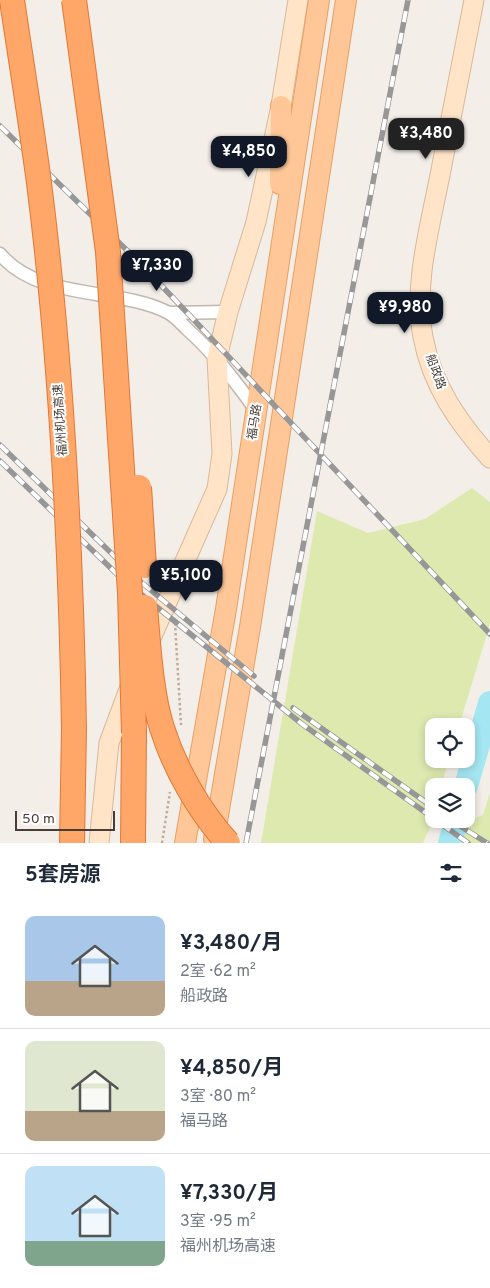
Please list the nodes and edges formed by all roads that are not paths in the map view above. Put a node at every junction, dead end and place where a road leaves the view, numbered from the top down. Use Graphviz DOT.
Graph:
graph roads {
  1 [pos="12,0"];
  2 [pos="74,0"];
  3 [pos="298,0"];
  4 [pos="319,0"];
  5 [pos="346,0"];
  6 [pos="474,0"];
  7 [pos="281,106"];
  8 [pos="108,252"];
  9 [pos="0,254"];
  10 [pos="280,258"];
  11 [pos="228,312"];
  12 [pos="169,313"];
  13 [pos="217,358"];
  14 [pos="256,410"];
  15 [pos="490,458"];
  16 [pos="72,843"];
  17 [pos="99,843"];
  18 [pos="133,843"];
  19 [pos="185,843"];
  20 [pos="213,843"];
  21 [pos="228,843"];
  1 -- 16 [label="highway, 福州机场高速, bridge"];
  2 -- 8 [label="highway, bridge"];
  3 -- 7 [label="street"];
  4 -- 10 [label="main road, 福马路"];
  5 -- 20 [label="main road, 福马路"];
  6 -- 15 [label="street, 船政路"];
  7 -- 10 [label="main road"];
  7 -- 11 [label="street"];
  8 -- 18 [label="highway, bridge"];
  8 -- 21 [label="highway, bridge"];
  9 -- 12 [label="street"];
  10 -- 14 [label="main road, 福马路"];
  11 -- 12 [label="street"];
  11 -- 13 [label="street"];
  12 -- 13 [label="street"];
  13 -- 14 [label="street"];
  13 -- 17 [label="street"];
  14 -- 19 [label="main road, 福马路"];
}
